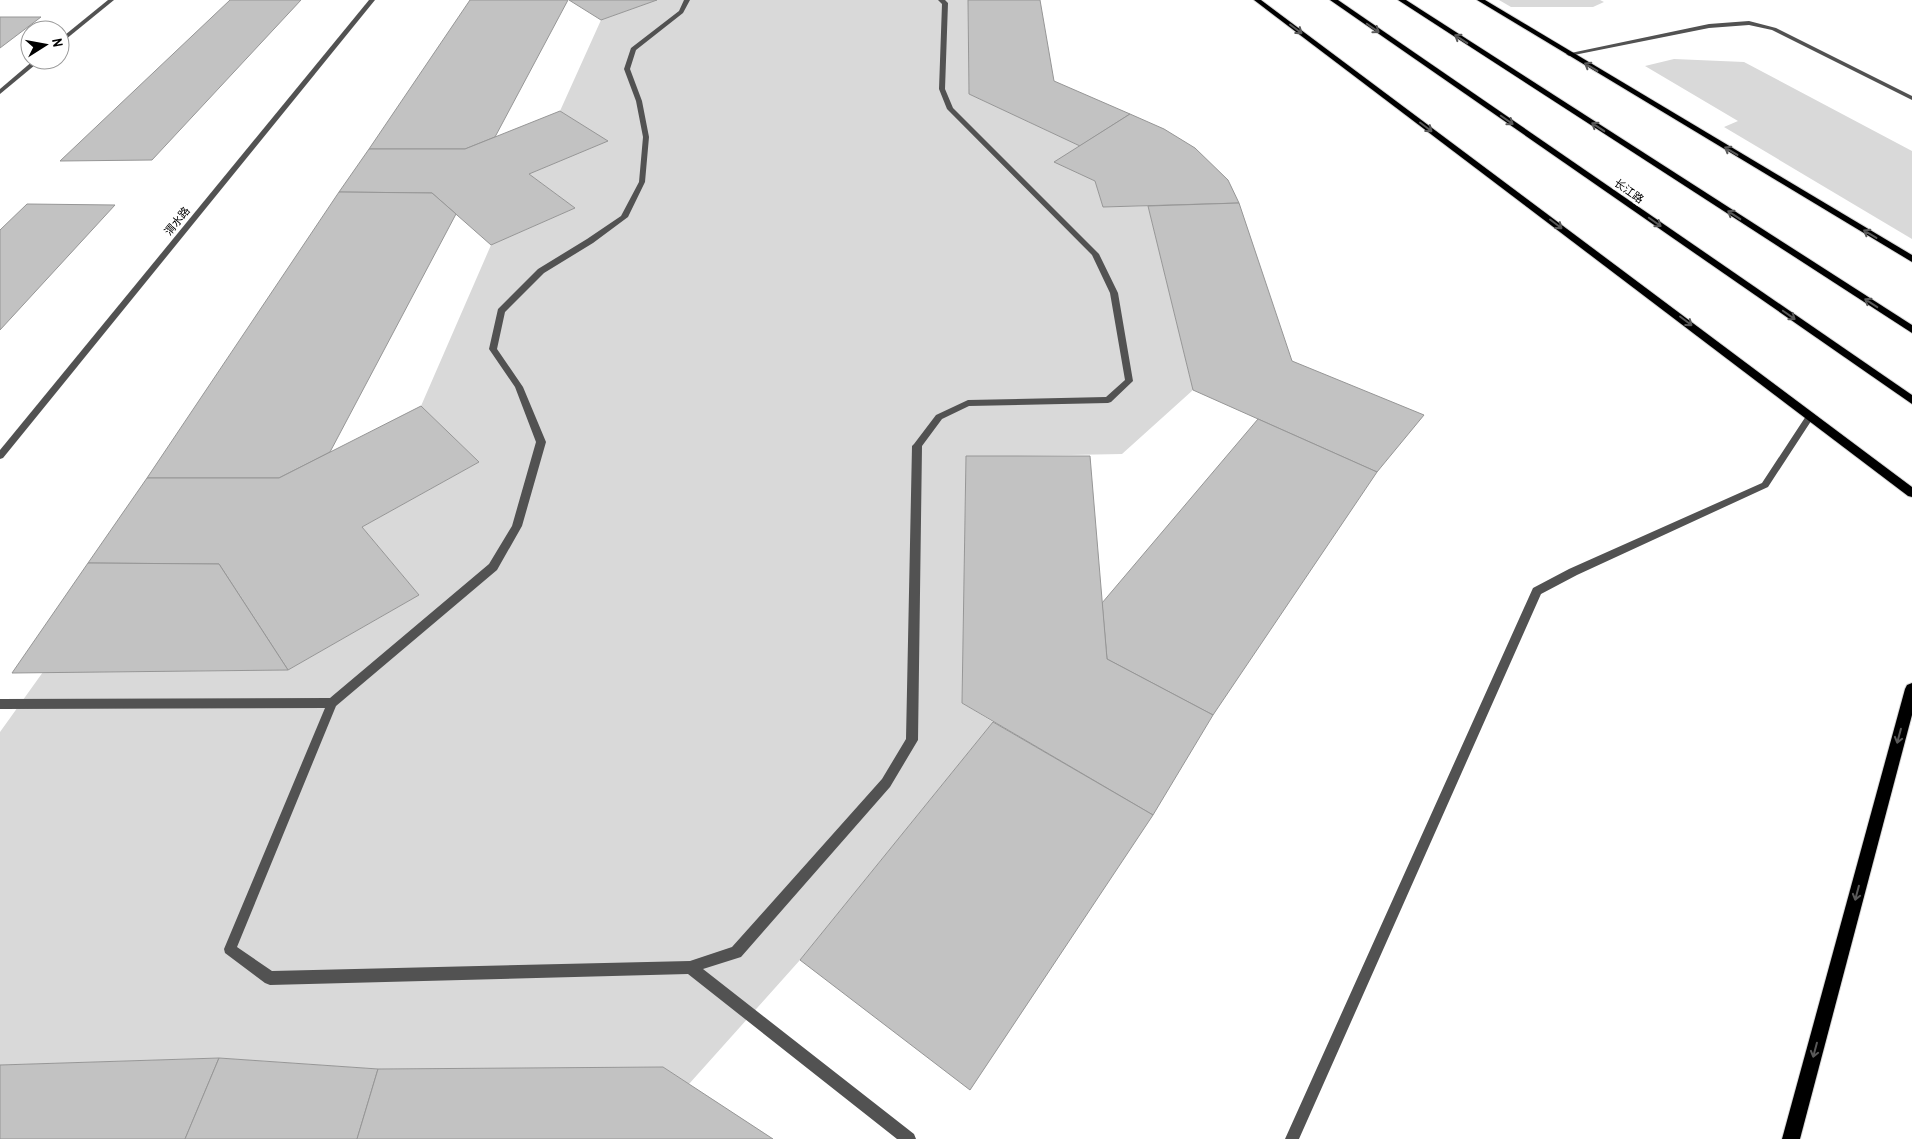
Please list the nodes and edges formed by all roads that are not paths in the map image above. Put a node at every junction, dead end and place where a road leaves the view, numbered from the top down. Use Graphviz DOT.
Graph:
graph roads {
  1 [pos="111,0"];
  2 [pos="372,0"];
  3 [pos="687,0"];
  4 [pos="941,0"];
  5 [pos="1257,0"];
  6 [pos="1333,0"];
  7 [pos="1401,0"];
  8 [pos="1480,0"];
  9 [pos="70,34"];
  10 [pos="1569,54"];
  11 [pos="26,70"];
  12 [pos="0,92"];
  13 [pos="1912,98"];
  14 [pos="1912,259"];
  15 [pos="1912,330"];
  16 [pos="1912,400"];
  17 [pos="1811,415"];
  18 [pos="0,456"];
  19 [pos="1912,492"];
  20 [pos="1912,689"];
  21 [pos="332,703"];
  22 [pos="0,704"];
  23 [pos="690,967"];
  24 [pos="909,1139"];
  25 [pos="1292,1139"];
  26 [pos="1791,1139"];
  1 -- 9 [label="street"];
  2 -- 18 [label="street, 渭水路"];
  3 -- 21 [label="street"];
  4 -- 23 [label="street"];
  5 -- 17 [label="main road, one-way"];
  6 -- 16 [label="main road, 长江路, one-way"];
  15 -- 7 [label="main road, one-way"];
  8 -- 10 [label="main road"];
  10 -- 13 [label="street"];
  14 -- 10 [label="main road, one-way"];
  11 -- 12 [label="street"];
  17 -- 19 [label="main road"];
  17 -- 25 [label="street"];
  20 -- 26 [label="main road, one-way"];
  21 -- 22 [label="street"];
  21 -- 23 [label="street"];
  23 -- 24 [label="street"];
}
